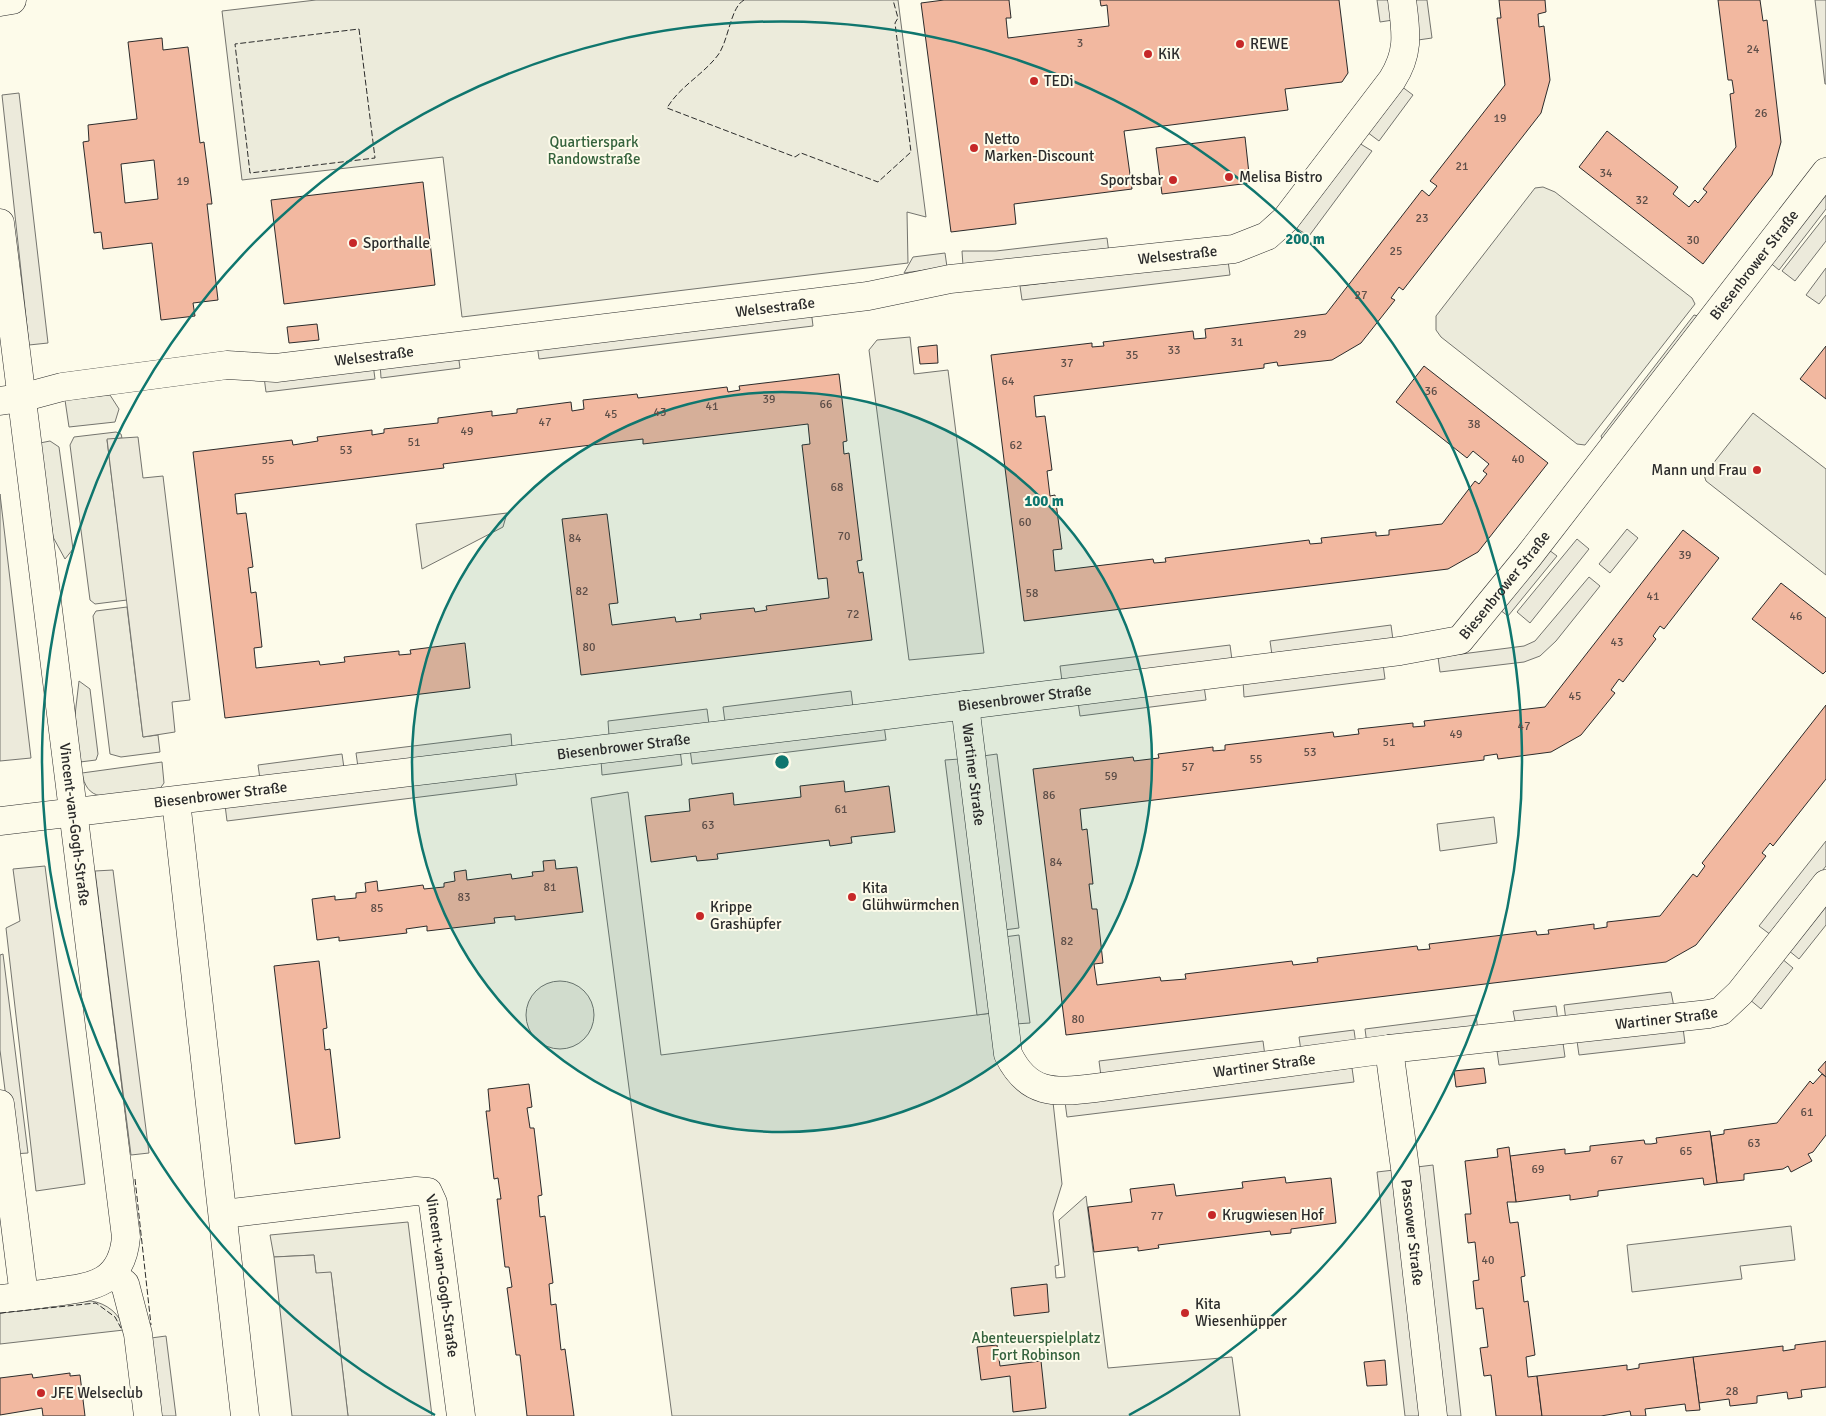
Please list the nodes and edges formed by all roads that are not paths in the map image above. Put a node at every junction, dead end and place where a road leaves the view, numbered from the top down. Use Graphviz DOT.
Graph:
graph roads {
  1 [pos="12,0"];
  2 [pos="1402,0"];
  3 [pos="0,2"];
  4 [pos="1826,172"];
  5 [pos="0,223"];
  6 [pos="10,400"];
  7 [pos="966,705"];
  8 [pos="176,800"];
  9 [pos="72,813"];
  10 [pos="0,821"];
  11 [pos="1826,884"];
  12 [pos="1389,1049"];
  13 [pos="0,1104"];
  14 [pos="224,1214"];
  15 [pos="7,1226"];
  16 [pos="112,1274"];
  17 [pos="12,1298"];
  18 [pos="148,1416"];
  19 [pos="245,1416"];
  20 [pos="460,1416"];
  21 [pos="1433,1416"];
  1 -- 3 [label="street"];
  2 -- 6 [label="street, Welsestraße"];
  4 -- 7 [label="street, Biesenbrower Straße"];
  5 -- 6 [label="street, Vincent-van-Gogh-Straße"];
  6 -- 9 [label="street, Vincent-van-Gogh-Straße"];
  7 -- 8 [label="street, Biesenbrower Straße"];
  7 -- 12 [label="street, Wartiner Straße"];
  8 -- 9 [label="street, Biesenbrower Straße"];
  8 -- 14 [label="street"];
  9 -- 10 [label="street, Biesenbrower Straße"];
  9 -- 16 [label="street, Vincent-van-Gogh-Straße"];
  11 -- 12 [label="street, Wartiner Straße"];
  12 -- 21 [label="street, Passower Straße"];
  13 -- 15 [label="street"];
  14 -- 19 [label="street"];
  14 -- 20 [label="street, Vincent-van-Gogh-Straße"];
  15 -- 17 [label="street"];
  16 -- 17 [label="street"];
  16 -- 18 [label="street"];
}
